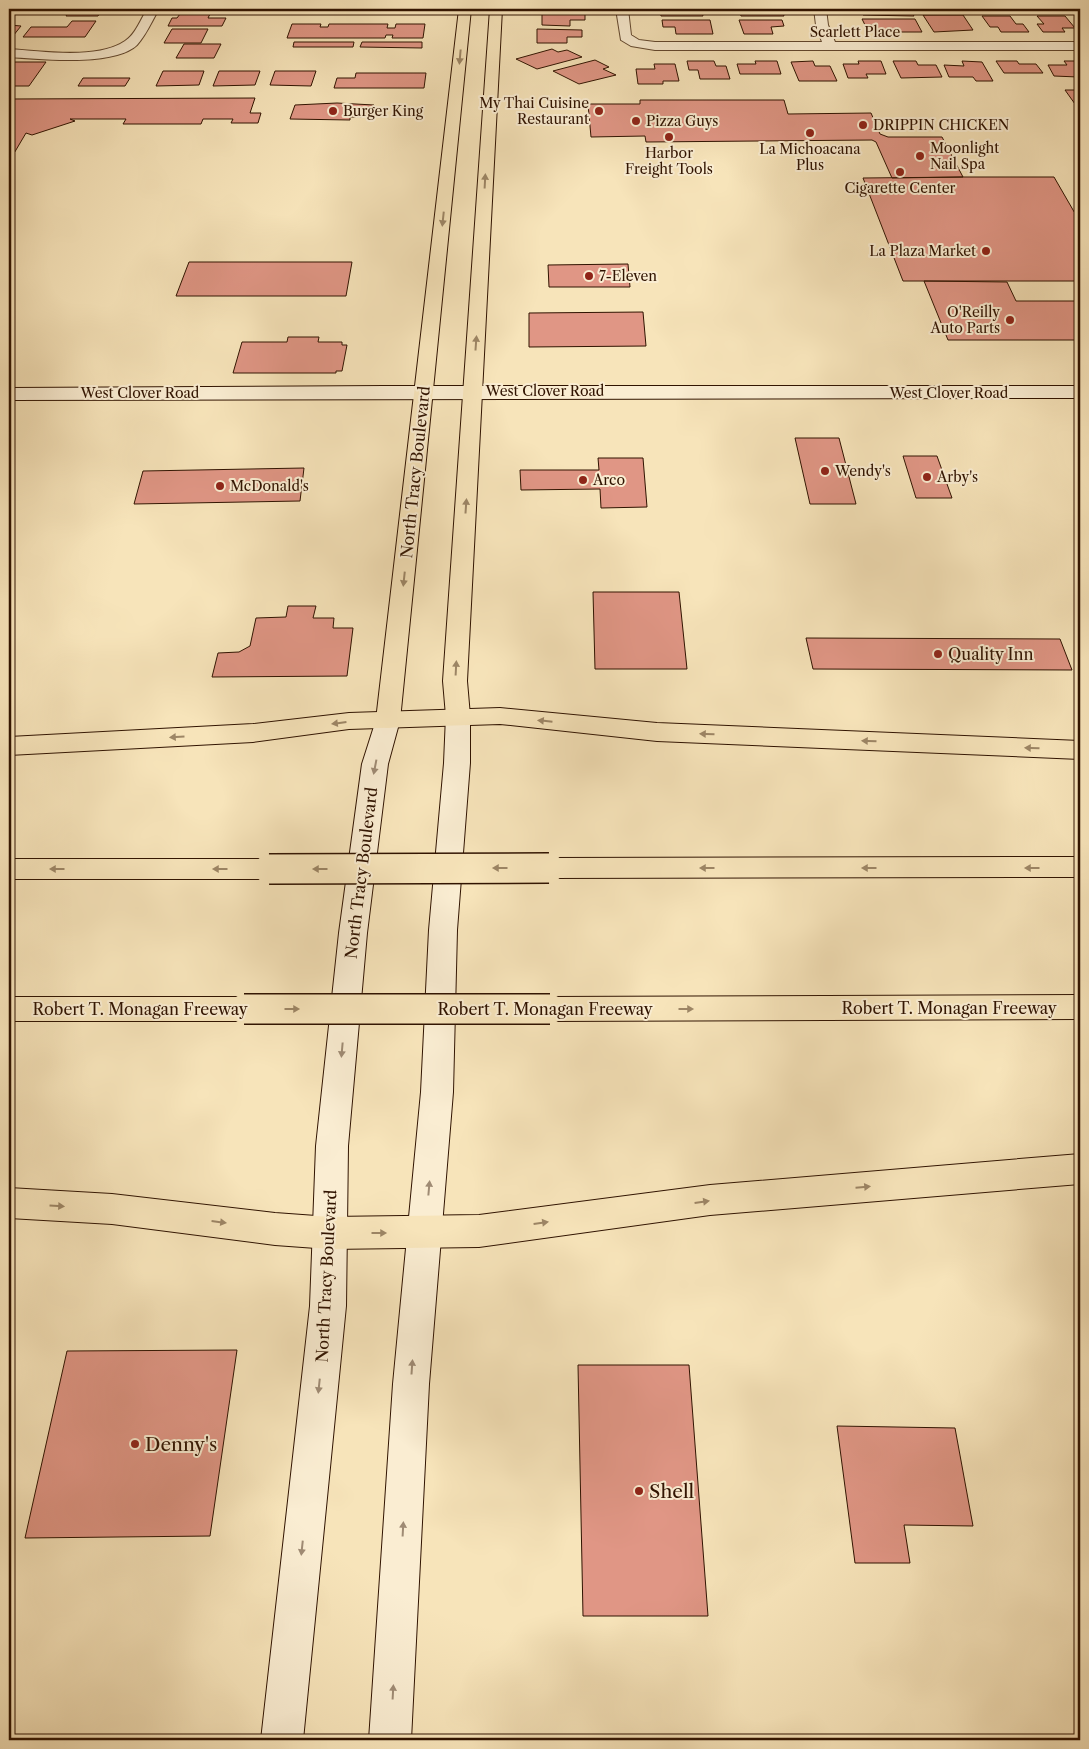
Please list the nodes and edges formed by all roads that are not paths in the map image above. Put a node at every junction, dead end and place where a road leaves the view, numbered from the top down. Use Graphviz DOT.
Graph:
graph roads {
  1 [pos="153,9"];
  2 [pos="465,9"];
  3 [pos="496,9"];
  4 [pos="622,9"];
  5 [pos="820,9"];
  6 [pos="1080,46"];
  7 [pos="830,47"];
  8 [pos="9,53"];
  9 [pos="424,392"];
  10 [pos="473,392"];
  11 [pos="1080,392"];
  12 [pos="9,394"];
  13 [pos="458,716"];
  14 [pos="388,720"];
  15 [pos="9,746"];
  16 [pos="1080,750"];
  17 [pos="1080,868"];
  18 [pos="9,869"];
  19 [pos="1080,1007"];
  20 [pos="9,1009"];
  21 [pos="1080,1168"];
  22 [pos="9,1203"];
  23 [pos="330,1233"];
  24 [pos="425,1233"];
  25 [pos="282,1740"];
  26 [pos="390,1740"];
  1 -- 8 [label="street"];
  2 -- 9 [label="main road, North Tracy Boulevard, one-way"];
  10 -- 3 [label="main road, one-way"];
  4 -- 7 [label="street, Scarlett Place"];
  5 -- 7 [label="street"];
  6 -- 7 [label="street, Scarlett Place"];
  9 -- 10 [label="street, West Clover Road"];
  9 -- 12 [label="street, West Clover Road"];
  9 -- 14 [label="main road, North Tracy Boulevard, one-way"];
  10 -- 11 [label="street, West Clover Road"];
  13 -- 10 [label="main road, one-way"];
  13 -- 14 [label="main road"];
  16 -- 13 [label="main road, one-way"];
  24 -- 13 [label="street, one-way"];
  14 -- 15 [label="main road, one-way"];
  14 -- 23 [label="street, North Tracy Boulevard, one-way"];
  17 -- 18 [label="main road, one-way, bridge"];
  20 -- 19 [label="main road, Robert T. Monagan Freeway, one-way, bridge"];
  24 -- 21 [label="main road, one-way"];
  22 -- 23 [label="main road, one-way"];
  23 -- 24 [label="main road, one-way"];
  23 -- 25 [label="street, North Tracy Boulevard, one-way"];
  26 -- 24 [label="street, one-way"];
}
